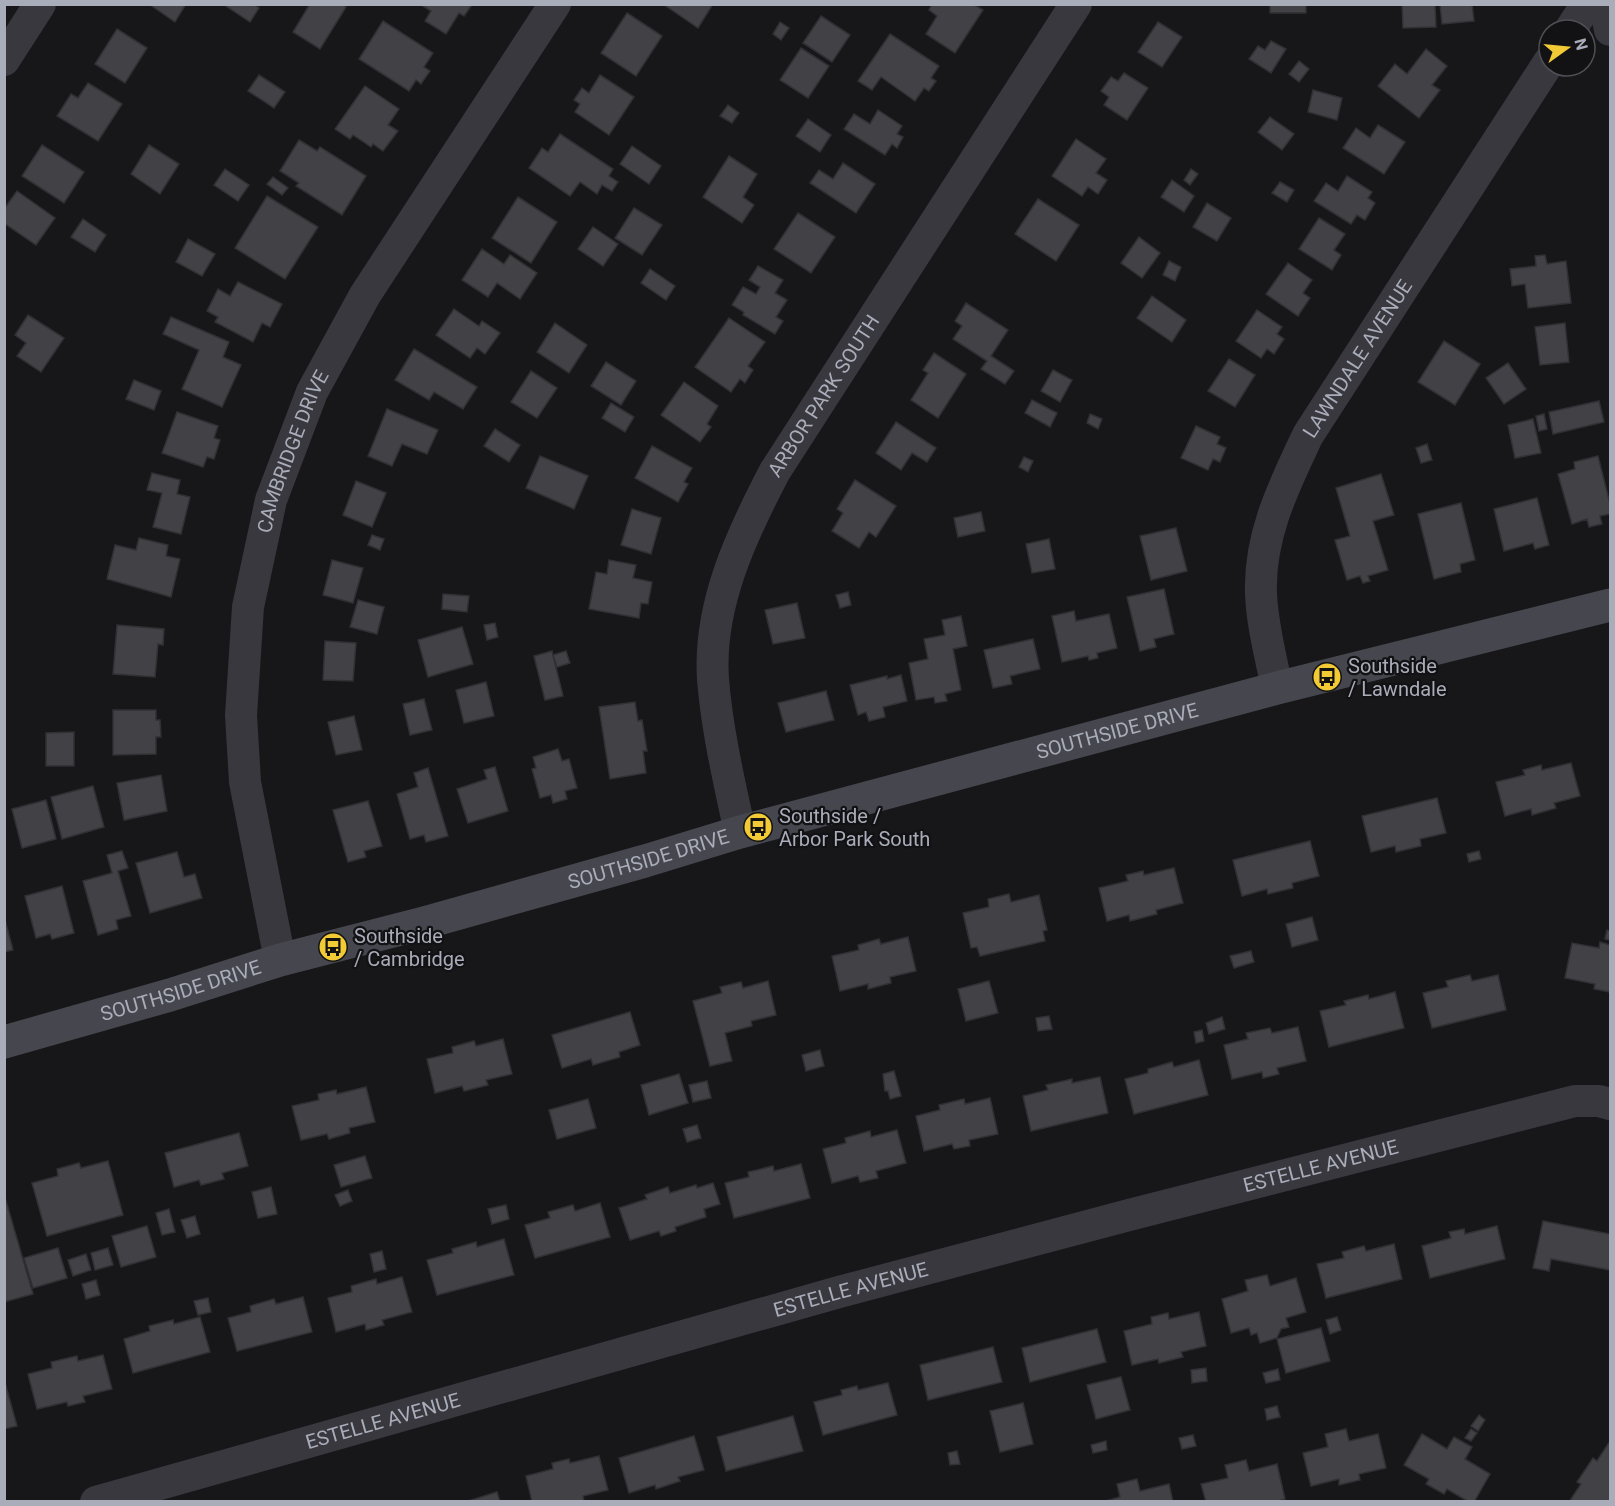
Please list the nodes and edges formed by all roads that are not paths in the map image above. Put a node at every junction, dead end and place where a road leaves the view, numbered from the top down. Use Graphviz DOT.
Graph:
graph roads {
  1 [pos="555,4"];
  2 [pos="1076,4"];
  3 [pos="1587,4"];
  4 [pos="1605,4"];
  5 [pos="39,5"];
  6 [pos="1578,18"];
  7 [pos="1611,30"];
  8 [pos="4,60"];
  9 [pos="1539,78"];
  10 [pos="1611,605"];
  11 [pos="1277,688"];
  12 [pos="740,832"];
  13 [pos="280,960"];
  14 [pos="4,1042"];
  15 [pos="1611,1104"];
  16 [pos="96,1502"];
  1 -- 13 [label="street, CAMBRIDGE DRIVE"];
  2 -- 12 [label="street, ARBOR PARK SOUTH"];
  3 -- 6 [label="street"];
  4 -- 7 [label="street"];
  5 -- 8 [label="street"];
  9 -- 11 [label="street, LAWNDALE AVENUE"];
  10 -- 11 [label="main road, SOUTHSIDE DRIVE"];
  11 -- 12 [label="main road, SOUTHSIDE DRIVE"];
  12 -- 13 [label="main road, SOUTHSIDE DRIVE"];
  13 -- 14 [label="main road, SOUTHSIDE DRIVE"];
  15 -- 16 [label="street, ESTELLE AVENUE"];
}
